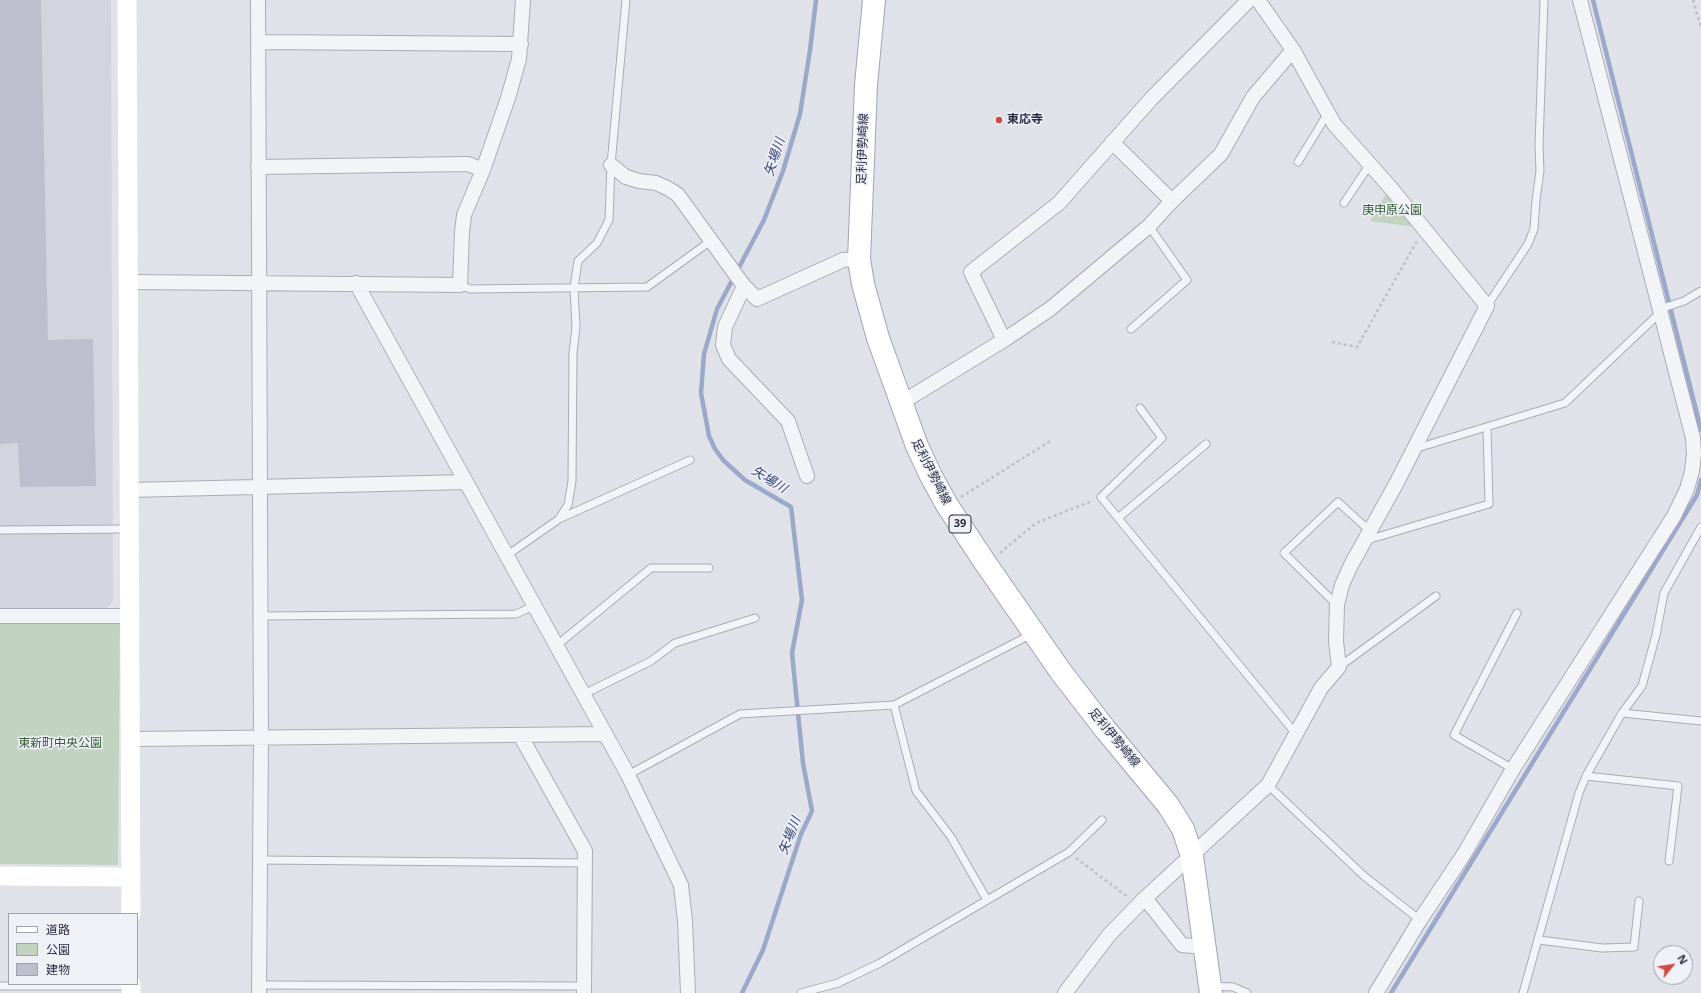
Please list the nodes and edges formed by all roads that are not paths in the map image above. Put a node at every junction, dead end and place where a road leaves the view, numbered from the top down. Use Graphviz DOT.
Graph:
graph roads {
  1 [pos="128,0"];
  2 [pos="258,0"];
  3 [pos="523,0"];
  4 [pos="626,0"];
  5 [pos="874,0"];
  6 [pos="1249,0"];
  7 [pos="1258,0"];
  8 [pos="1544,0"];
  9 [pos="1580,0"];
  10 [pos="258,42"];
  11 [pos="521,44"];
  12 [pos="1293,50"];
  13 [pos="1328,113"];
  14 [pos="1112,142"];
  15 [pos="1298,162"];
  16 [pos="1370,164"];
  17 [pos="611,165"];
  18 [pos="258,167"];
  19 [pos="483,170"];
  20 [pos="1172,200"];
  21 [pos="1344,203"];
  22 [pos="1149,226"];
  23 [pos="712,240"];
  24 [pos="859,259"];
  25 [pos="128,282"];
  26 [pos="259,282"];
  27 [pos="356,283"];
  28 [pos="460,285"];
  29 [pos="744,286"];
  30 [pos="574,288"];
  31 [pos="1701,291"];
  32 [pos="1487,306"];
  33 [pos="1661,312"];
  34 [pos="1132,329"];
  35 [pos="1004,340"];
  36 [pos="901,403"];
  37 [pos="1140,408"];
  38 [pos="1487,428"];
  39 [pos="1206,444"];
  40 [pos="1414,450"];
  41 [pos="690,460"];
  42 [pos="807,476"];
  43 [pos="466,482"];
  44 [pos="260,488"];
  45 [pos="129,490"];
  46 [pos="1118,518"];
  47 [pos="559,519"];
  48 [pos="1701,527"];
  49 [pos="130,529"];
  50 [pos="0,530"];
  51 [pos="1367,535"];
  52 [pos="506,556"];
  53 [pos="709,568"];
  54 [pos="1436,596"];
  55 [pos="1337,605"];
  56 [pos="534,606"];
  57 [pos="1517,613"];
  58 [pos="0,616"];
  59 [pos="130,616"];
  60 [pos="260,616"];
  61 [pos="755,618"];
  62 [pos="1034,633"];
  63 [pos="556,646"];
  64 [pos="1339,666"];
  65 [pos="582,695"];
  66 [pos="894,705"];
  67 [pos="1622,713"];
  68 [pos="1701,721"];
  69 [pos="604,734"];
  70 [pos="1296,734"];
  71 [pos="520,735"];
  72 [pos="261,738"];
  73 [pos="130,739"];
  74 [pos="1513,770"];
  75 [pos="628,775"];
  76 [pos="1586,776"];
  77 [pos="1268,784"];
  78 [pos="1102,820"];
  79 [pos="1192,856"];
  80 [pos="260,860"];
  81 [pos="1669,861"];
  82 [pos="585,863"];
  83 [pos="0,876"];
  84 [pos="131,877"];
  85 [pos="987,900"];
  86 [pos="1142,901"];
  87 [pos="1639,901"];
  88 [pos="131,913"];
  89 [pos="1420,920"];
  90 [pos="1539,940"];
  91 [pos="1204,947"];
  92 [pos="0,986"];
  93 [pos="131,988"];
  94 [pos="259,989"];
  95 [pos="1210,989"];
  96 [pos="584,990"];
  97 [pos="688,993"];
  98 [pos="801,993"];
  99 [pos="1065,993"];
  100 [pos="1247,993"];
  101 [pos="1376,993"];
  102 [pos="1523,993"];
  1 -- 25 [label="street"];
  2 -- 10 [label="street"];
  3 -- 11 [label="street"];
  4 -- 17 [label="lane"];
  5 -- 24 [label="main road, 足利伊勢崎線 / 39"];
  6 -- 14 [label="street"];
  7 -- 12 [label="street"];
  8 -- 32 [label="lane"];
  9 -- 33 [label="street"];
  10 -- 11 [label="street"];
  10 -- 18 [label="street"];
  11 -- 19 [label="street"];
  12 -- 13 [label="street"];
  12 -- 20 [label="street"];
  13 -- 15 [label="lane"];
  13 -- 16 [label="street"];
  14 -- 20 [label="street"];
  14 -- 35 [label="street"];
  16 -- 21 [label="lane"];
  16 -- 32 [label="street"];
  17 -- 23 [label="street"];
  17 -- 30 [label="lane"];
  18 -- 19 [label="street"];
  18 -- 26 [label="street"];
  19 -- 28 [label="street"];
  20 -- 22 [label="street"];
  22 -- 34 [label="lane"];
  22 -- 35 [label="street"];
  23 -- 29 [label="street"];
  23 -- 30 [label="lane"];
  24 -- 29 [label="street"];
  24 -- 36 [label="main road, 足利伊勢崎線 / 39"];
  25 -- 26 [label="street"];
  25 -- 45 [label="street"];
  26 -- 27 [label="street"];
  26 -- 44 [label="street"];
  27 -- 28 [label="street"];
  27 -- 43 [label="street"];
  28 -- 30 [label="lane"];
  29 -- 42 [label="street"];
  30 -- 47 [label="lane"];
  31 -- 33 [label="lane"];
  32 -- 40 [label="street"];
  33 -- 38 [label="lane"];
  33 -- 74 [label="street"];
  35 -- 36 [label="street"];
  36 -- 62 [label="main road, 足利伊勢崎線 / 39"];
  37 -- 46 [label="lane"];
  38 -- 40 [label="lane"];
  38 -- 51 [label="lane"];
  39 -- 46 [label="lane"];
  40 -- 51 [label="street"];
  41 -- 47 [label="lane"];
  43 -- 44 [label="street"];
  43 -- 52 [label="street"];
  44 -- 45 [label="street"];
  44 -- 60 [label="street"];
  45 -- 49 [label="street"];
  46 -- 70 [label="lane"];
  47 -- 52 [label="lane"];
  48 -- 67 [label="lane"];
  49 -- 50 [label="lane"];
  49 -- 59 [label="street"];
  51 -- 55 [label="street"];
  51 -- 55 [label="lane"];
  52 -- 56 [label="street"];
  53 -- 63 [label="lane"];
  54 -- 64 [label="lane"];
  55 -- 64 [label="street"];
  56 -- 60 [label="lane"];
  56 -- 63 [label="street"];
  57 -- 74 [label="lane"];
  58 -- 59 [label="street"];
  59 -- 73 [label="street"];
  60 -- 72 [label="street"];
  61 -- 65 [label="lane"];
  62 -- 66 [label="lane"];
  62 -- 79 [label="main road, 足利伊勢崎線 / 39"];
  63 -- 65 [label="street"];
  64 -- 70 [label="street"];
  65 -- 69 [label="street"];
  66 -- 75 [label="lane"];
  66 -- 85 [label="lane"];
  67 -- 68 [label="lane"];
  67 -- 76 [label="lane"];
  69 -- 71 [label="street"];
  69 -- 75 [label="street"];
  70 -- 77 [label="street"];
  71 -- 72 [label="street"];
  71 -- 82 [label="street"];
  72 -- 73 [label="street"];
  72 -- 80 [label="street"];
  73 -- 84 [label="street"];
  74 -- 89 [label="street"];
  75 -- 97 [label="street"];
  76 -- 81 [label="lane"];
  76 -- 90 [label="lane"];
  77 -- 79 [label="street"];
  77 -- 89 [label="lane"];
  78 -- 85 [label="lane"];
  79 -- 86 [label="street"];
  79 -- 91 [label="main road, 足利伊勢崎線 / 39"];
  80 -- 82 [label="lane"];
  80 -- 94 [label="street"];
  82 -- 96 [label="street"];
  83 -- 84 [label="street"];
  84 -- 88 [label="street"];
  85 -- 98 [label="lane"];
  86 -- 91 [label="street"];
  86 -- 99 [label="street"];
  87 -- 90 [label="lane"];
  89 -- 101 [label="street"];
  90 -- 102 [label="lane"];
  91 -- 95 [label="main road, 足利伊勢崎線 / 39"];
  92 -- 93 [label="lane"];
  94 -- 96 [label="lane"];
  95 -- 100 [label="lane"];
}
